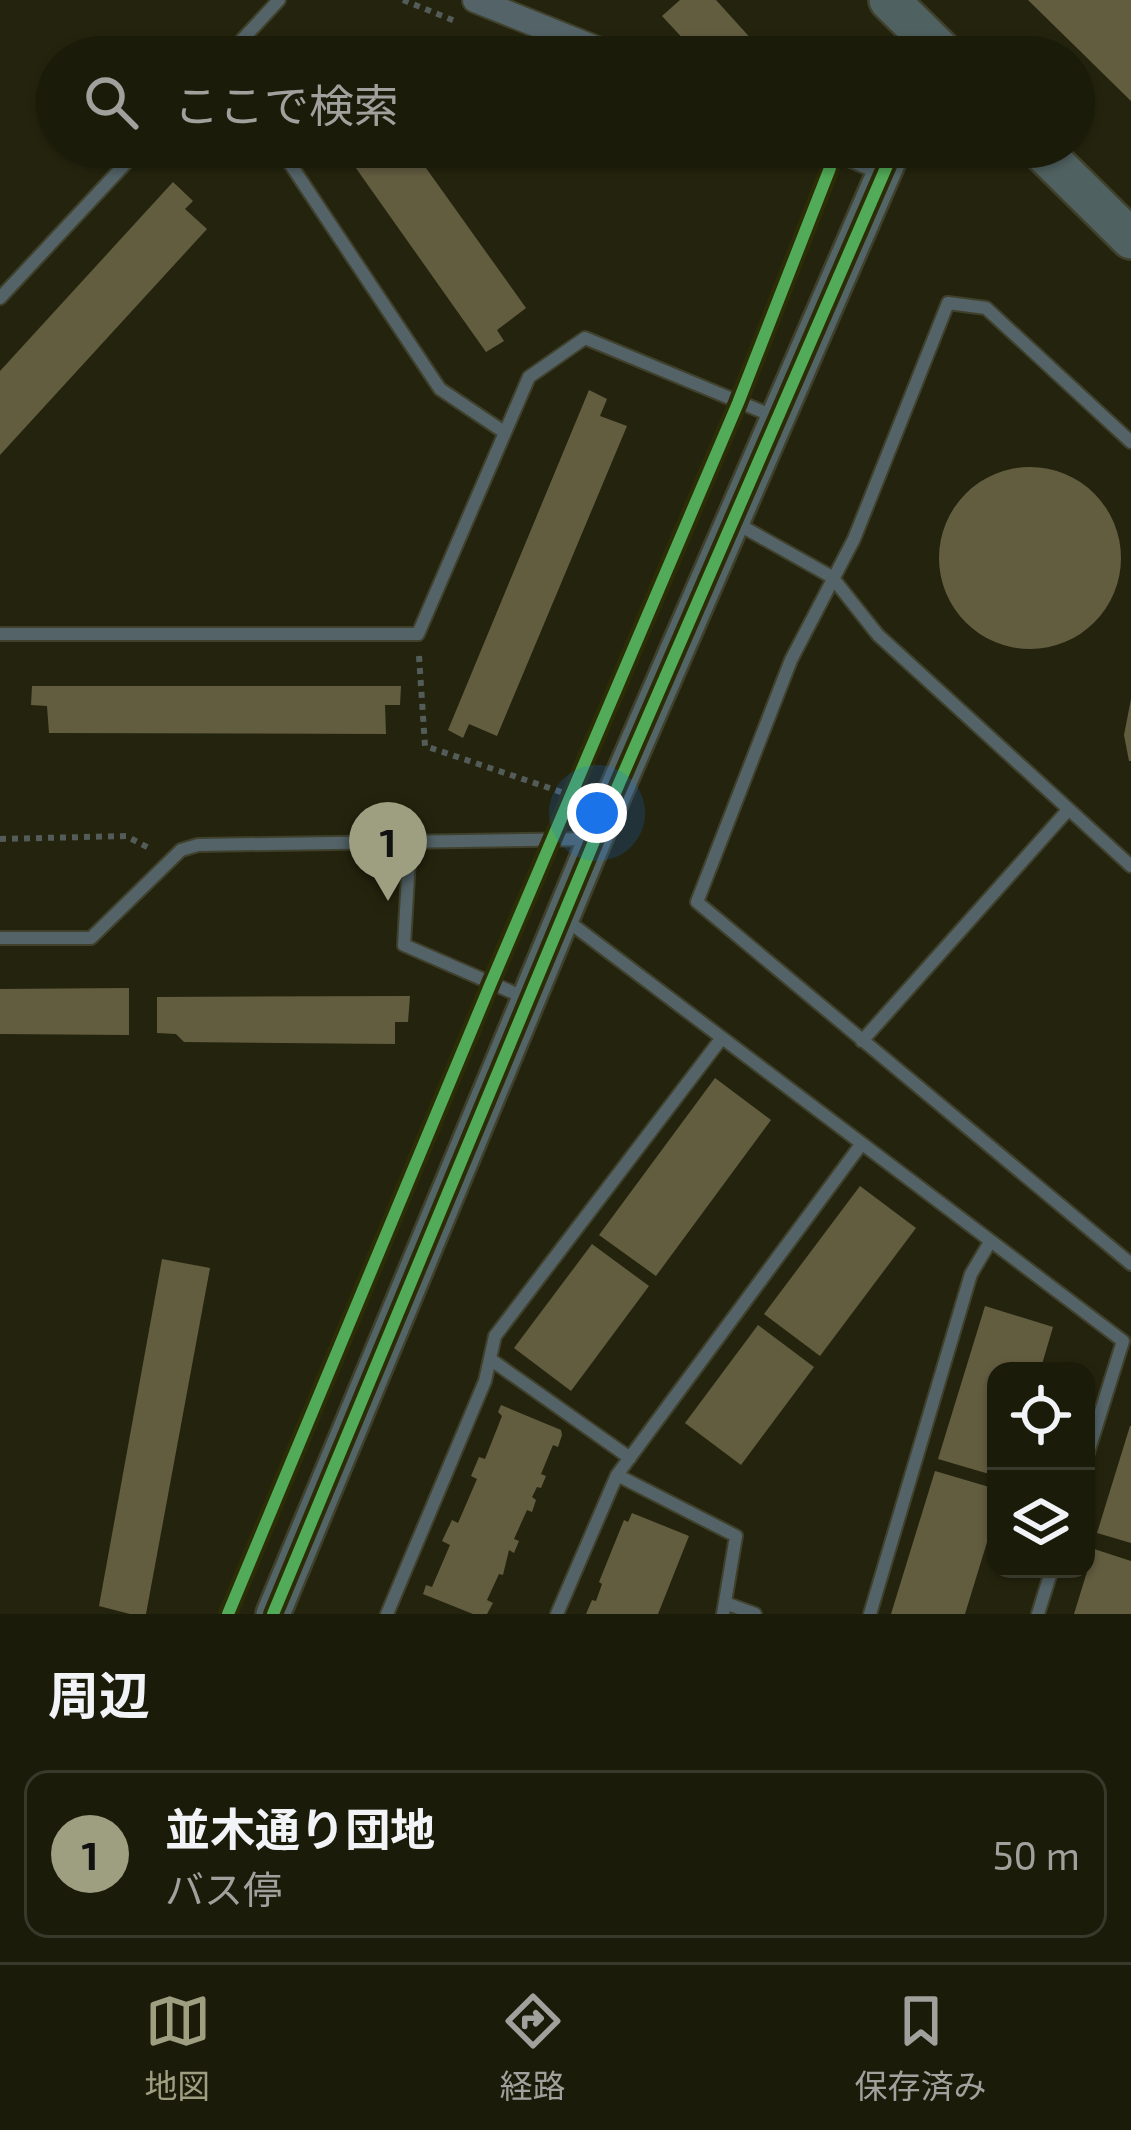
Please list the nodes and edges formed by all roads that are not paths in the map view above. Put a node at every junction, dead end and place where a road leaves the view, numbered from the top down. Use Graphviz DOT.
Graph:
graph roads {
  1 [pos="279,0"];
  2 [pos="475,0"];
  3 [pos="889,0"];
  4 [pos="246,36"];
  5 [pos="565,36"];
  6 [pos="922,36"];
  7 [pos="121,168"];
  8 [pos="293,168"];
  9 [pos="886,168"];
  10 [pos="1059,168"];
  11 [pos="1131,238"];
  12 [pos="0,298"];
  13 [pos="780,418"];
  14 [pos="504,432"];
  15 [pos="1131,442"];
  16 [pos="735,522"];
  17 [pos="832,577"];
  18 [pos="0,634"];
  19 [pos="1068,810"];
  20 [pos="595,839"];
  21 [pos="410,842"];
  22 [pos="1131,866"];
  23 [pos="564,919"];
  24 [pos="0,938"];
  25 [pos="529,1000"];
  26 [pos="721,1039"];
  27 [pos="862,1041"];
  28 [pos="860,1146"];
  29 [pos="990,1242"];
  30 [pos="1131,1264"];
  31 [pos="490,1359"];
  32 [pos="1095,1430"];
  33 [pos="629,1458"];
  34 [pos="617,1475"];
  35 [pos="1049,1578"];
  36 [pos="725,1609"];
  37 [pos="273,1614"];
  38 [pos="387,1614"];
  39 [pos="557,1614"];
  40 [pos="755,1614"];
  41 [pos="870,1614"];
  42 [pos="1038,1614"];
  1 -- 4 [label="lane"];
  2 -- 5 [label="street"];
  3 -- 6 [label="main road"];
  7 -- 12 [label="lane"];
  8 -- 14 [label="lane"];
  9 -- 13 [label="street"];
  10 -- 11 [label="main road"];
  13 -- 14 [label="lane"];
  13 -- 16 [label="street"];
  14 -- 18 [label="lane"];
  15 -- 17 [label="lane"];
  16 -- 17 [label="lane"];
  16 -- 20 [label="street"];
  17 -- 19 [label="lane"];
  17 -- 27 [label="lane"];
  19 -- 22 [label="lane"];
  19 -- 27 [label="lane"];
  20 -- 21 [label="lane"];
  20 -- 23 [label="street"];
  21 -- 24 [label="lane"];
  21 -- 25 [label="lane"];
  23 -- 25 [label="street"];
  23 -- 26 [label="lane"];
  25 -- 37 [label="street"];
  26 -- 28 [label="lane"];
  26 -- 31 [label="lane"];
  27 -- 30 [label="lane"];
  28 -- 29 [label="lane"];
  28 -- 33 [label="lane"];
  29 -- 32 [label="lane"];
  29 -- 41 [label="lane"];
  31 -- 33 [label="lane"];
  31 -- 38 [label="lane"];
  33 -- 34 [label="lane"];
  34 -- 36 [label="lane"];
  34 -- 39 [label="lane"];
  35 -- 42 [label="lane"];
  36 -- 40 [label="lane"];
}
